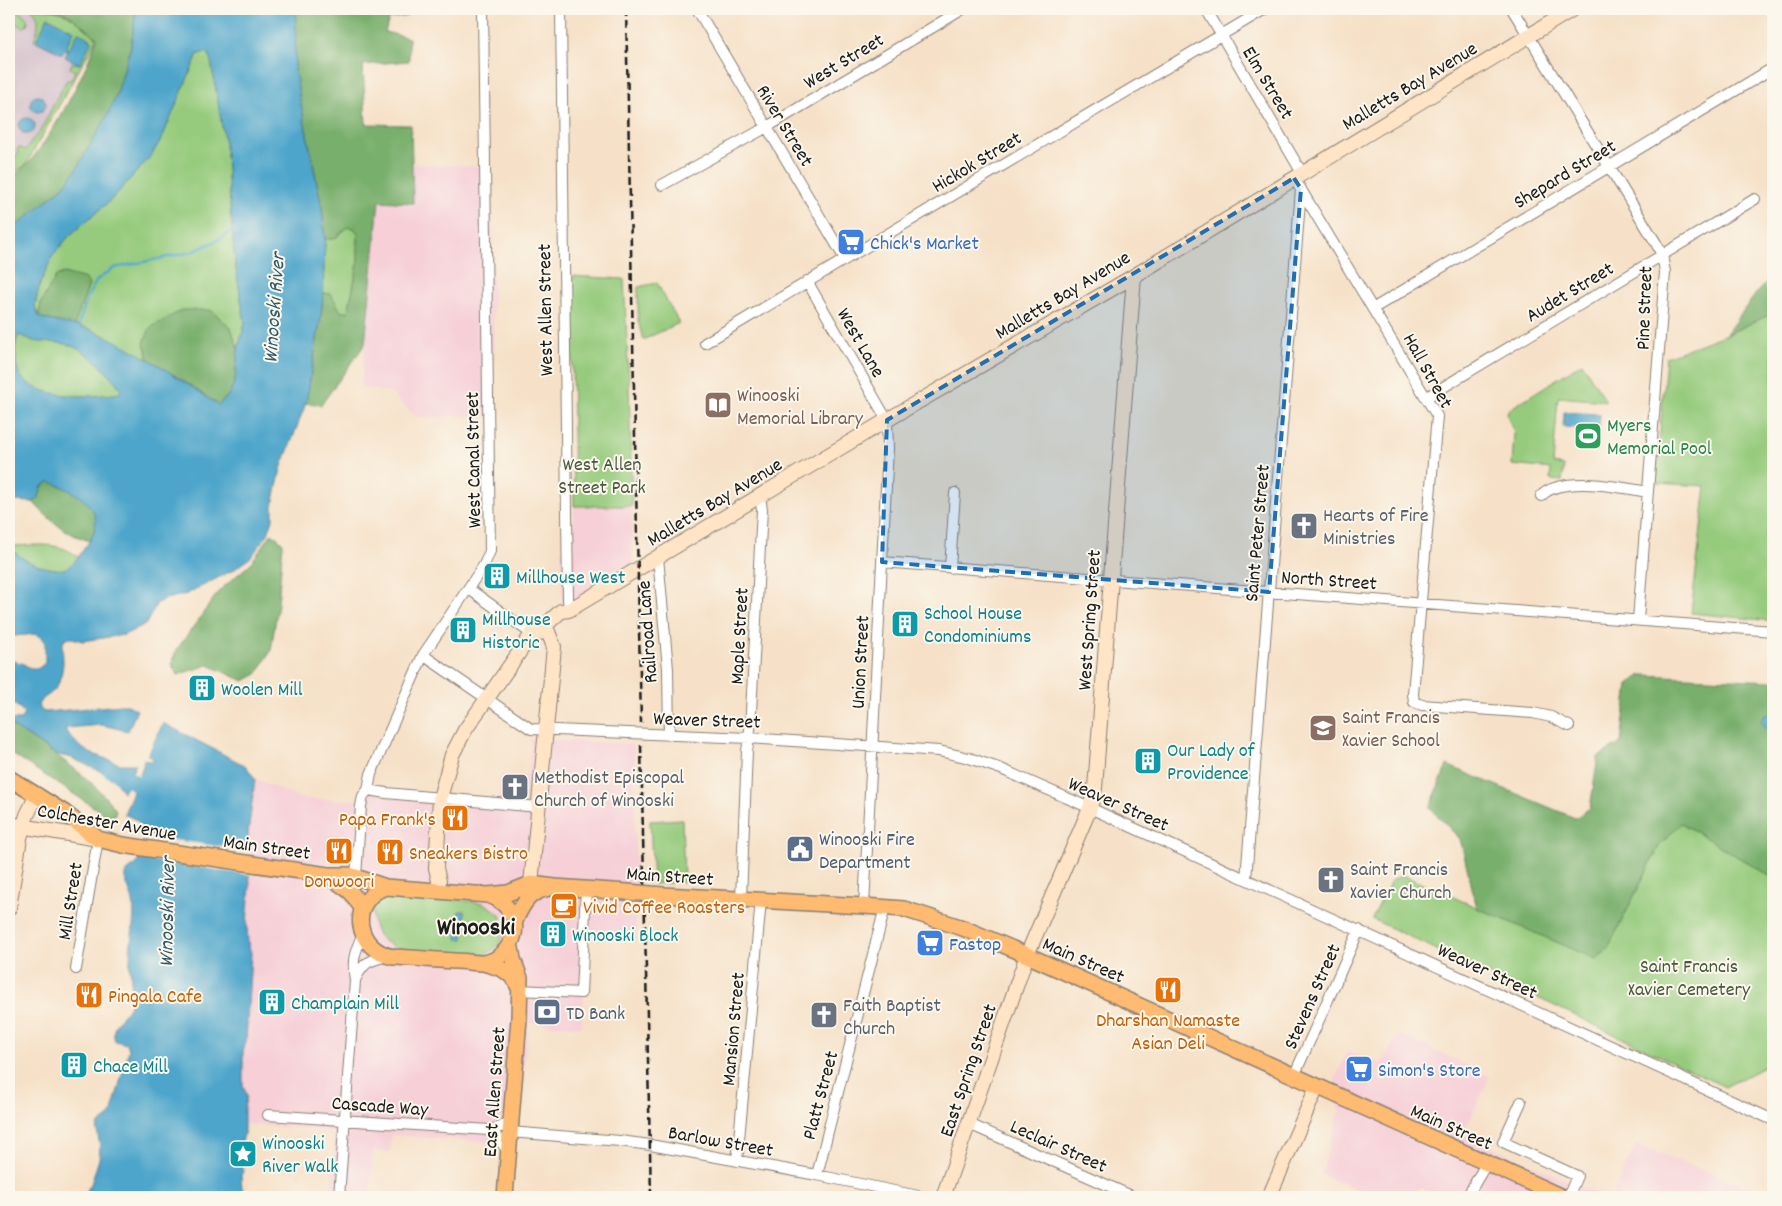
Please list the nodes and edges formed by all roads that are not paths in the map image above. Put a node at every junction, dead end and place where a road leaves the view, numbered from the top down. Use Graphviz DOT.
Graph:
graph roads {
  1 [pos="483,9"];
  2 [pos="561,9"];
  3 [pos="697,9"];
  4 [pos="963,9"];
  5 [pos="1206,9"];
  6 [pos="1265,9"];
  7 [pos="1512,9"];
  8 [pos="1574,9"];
  9 [pos="1221,35"];
  10 [pos="1528,36"];
  11 [pos="1773,68"];
  12 [pos="767,127"];
  13 [pos="1608,166"];
  14 [pos="1299,180"];
  15 [pos="662,185"];
  16 [pos="1755,199"];
  17 [pos="1662,255"];
  18 [pos="845,259"];
  19 [pos="1134,276"];
  20 [pos="807,281"];
  21 [pos="1374,308"];
  22 [pos="705,343"];
  23 [pos="1427,397"];
  24 [pos="887,420"];
  25 [pos="1648,492"];
  26 [pos="955,493"];
  27 [pos="760,496"];
  28 [pos="1541,496"];
  29 [pos="658,557"];
  30 [pos="882,562"];
  31 [pos="950,568"];
  32 [pos="1111,580"];
  33 [pos="468,589"];
  34 [pos="1269,592"];
  35 [pos="1421,604"];
  36 [pos="570,610"];
  37 [pos="1638,620"];
  38 [pos="541,630"];
  39 [pos="1773,631"];
  40 [pos="423,655"];
  41 [pos="487,699"];
  42 [pos="1569,726"];
  43 [pos="546,730"];
  44 [pos="669,735"];
  45 [pos="749,738"];
  46 [pos="872,745"];
  47 [pos="9,778"];
  48 [pos="368,790"];
  49 [pos="37,795"];
  50 [pos="440,798"];
  51 [pos="538,807"];
  52 [pos="1090,808"];
  53 [pos="9,824"];
  54 [pos="23,827"];
  55 [pos="98,839"];
  56 [pos="199,856"];
  57 [pos="328,875"];
  58 [pos="356,876"];
  59 [pos="1246,880"];
  60 [pos="531,884"];
  61 [pos="439,886"];
  62 [pos="386,887"];
  63 [pos="555,887"];
  64 [pos="586,889"];
  65 [pos="488,895"];
  66 [pos="740,899"];
  67 [pos="761,900"];
  68 [pos="864,906"];
  69 [pos="885,907"];
  70 [pos="9,908"];
  71 [pos="362,908"];
  72 [pos="514,923"];
  73 [pos="1359,930"];
  74 [pos="363,934"];
  75 [pos="510,943"];
  76 [pos="1027,955"];
  77 [pos="388,956"];
  78 [pos="483,963"];
  79 [pos="76,969"];
  80 [pos="355,981"];
  81 [pos="519,990"];
  82 [pos="1294,1076"];
  83 [pos="1317,1087"];
  84 [pos="1521,1102"];
  85 [pos="268,1115"];
  86 [pos="345,1120"];
  87 [pos="1773,1120"];
  88 [pos="969,1124"];
  89 [pos="511,1126"];
  90 [pos="489,1130"];
  91 [pos="509,1153"];
  92 [pos="737,1161"];
  93 [pos="1486,1164"];
  94 [pos="816,1175"];
  95 [pos="340,1197"];
  96 [pos="505,1197"];
  97 [pos="924,1197"];
  98 [pos="943,1197"];
  99 [pos="1134,1197"];
  100 [pos="1269,1197"];
  101 [pos="1467,1197"];
  102 [pos="1562,1197"];
  103 [pos="1568,1197"];
  1 -- 33 [label="street, West Canal Street"];
  2 -- 36 [label="street, West Allen Street"];
  3 -- 12 [label="street, River Street"];
  4 -- 12 [label="street, West Street"];
  5 -- 9 [label="street, Elm Street"];
  6 -- 9 [label="street, Hickok Street"];
  7 -- 10 [label="street, Pine Street"];
  8 -- 10 [label="street, Malletts Bay Avenue"];
  9 -- 14 [label="street, Elm Street"];
  9 -- 18 [label="street, Hickok Street"];
  10 -- 13 [label="street, Pine Street"];
  10 -- 14 [label="street, Malletts Bay Avenue"];
  11 -- 13 [label="street, Shepard Street"];
  12 -- 15 [label="street, West Street"];
  12 -- 18 [label="street, River Street"];
  13 -- 17 [label="street, Pine Street"];
  13 -- 21 [label="street, Shepard Street"];
  14 -- 19 [label="street, Malletts Bay Avenue"];
  14 -- 21 [label="street, Hall Street"];
  14 -- 34 [label="street, Saint Peter Street"];
  16 -- 17 [label="street, Audet Street"];
  17 -- 23 [label="street, Audet Street"];
  17 -- 25 [label="street, Pine Street"];
  18 -- 20 [label="street, Hickok Street"];
  19 -- 24 [label="street, Malletts Bay Avenue"];
  19 -- 32 [label="street, West Spring Street"];
  20 -- 22 [label="street, Hickok Street"];
  20 -- 24 [label="street, West Lane"];
  21 -- 23 [label="street, Hall Street"];
  23 -- 35 [label="street, Hall Street"];
  24 -- 27 [label="street, Malletts Bay Avenue"];
  24 -- 30 [label="street, Union Street"];
  25 -- 28 [label="street"];
  25 -- 37 [label="street, Pine Street"];
  26 -- 31 [label="street"];
  27 -- 29 [label="street, Malletts Bay Avenue"];
  27 -- 45 [label="street, Maple Street"];
  29 -- 36 [label="street, Malletts Bay Avenue"];
  29 -- 44 [label="street, Railroad Lane"];
  30 -- 31 [label="street, North Street"];
  30 -- 46 [label="street, Union Street"];
  31 -- 32 [label="street, North Street"];
  32 -- 34 [label="street, North Street"];
  32 -- 52 [label="street, West Spring Street"];
  33 -- 38 [label="street"];
  33 -- 40 [label="street, West Canal Street"];
  34 -- 35 [label="street, North Street"];
  34 -- 59 [label="street, Saint Peter Street"];
  35 -- 37 [label="street, North Street"];
  35 -- 42 [label="street, Hall Street"];
  36 -- 38 [label="street, Malletts Bay Avenue"];
  37 -- 39 [label="street, North Street"];
  38 -- 41 [label="street, Malletts Bay Avenue"];
  38 -- 43 [label="street"];
  40 -- 41 [label="street, Weaver Street"];
  40 -- 48 [label="street, West Canal Street"];
  41 -- 43 [label="street, Weaver Street"];
  41 -- 50 [label="street, Malletts Bay Avenue"];
  43 -- 44 [label="street, Weaver Street"];
  43 -- 51 [label="street"];
  44 -- 45 [label="street, Weaver Street"];
  45 -- 46 [label="street, Weaver Street"];
  45 -- 66 [label="street, Maple Street"];
  46 -- 52 [label="street, Weaver Street"];
  46 -- 68 [label="street, Union Street"];
  47 -- 49 [label="main road"];
  48 -- 50 [label="street"];
  48 -- 58 [label="street, West Canal Street"];
  49 -- 54 [label="street"];
  49 -- 55 [label="main road"];
  50 -- 51 [label="street"];
  50 -- 61 [label="street, Malletts Bay Avenue"];
  51 -- 60 [label="street"];
  52 -- 59 [label="street, Weaver Street"];
  52 -- 76 [label="street, West Spring Street"];
  53 -- 54 [label="street, Colchester Avenue"];
  54 -- 55 [label="street, Colchester Avenue"];
  54 -- 70 [label="street"];
  55 -- 56 [label="main road, Colchester Avenue"];
  55 -- 79 [label="street, Mill Street"];
  56 -- 57 [label="main road, Main Street"];
  57 -- 58 [label="main road, Main Street"];
  57 -- 71 [label="main road, Main Street"];
  58 -- 62 [label="main road, Main Street"];
  59 -- 73 [label="street, Weaver Street"];
  60 -- 63 [label="main road, Main Street"];
  60 -- 65 [label="main road, Main Street"];
  61 -- 62 [label="main road, Main Street"];
  61 -- 65 [label="main road, Main Street"];
  62 -- 71 [label="main road"];
  63 -- 64 [label="main road, Main Street"];
  63 -- 72 [label="main road, Main Street"];
  64 -- 66 [label="main road, Main Street, bridge"];
  64 -- 81 [label="street"];
  65 -- 72 [label="main road"];
  66 -- 67 [label="main road, Main Street"];
  67 -- 68 [label="main road, Main Street"];
  67 -- 92 [label="street, Mansion Street"];
  68 -- 69 [label="main road, Main Street"];
  69 -- 76 [label="main road, Main Street"];
  69 -- 94 [label="street, Platt Street"];
  71 -- 74 [label="main road"];
  72 -- 75 [label="main road, Main Street"];
  73 -- 82 [label="street, Stevens Street"];
  73 -- 87 [label="street, Weaver Street"];
  74 -- 77 [label="main road"];
  74 -- 80 [label="street"];
  75 -- 78 [label="main road"];
  75 -- 81 [label="main road, East Allen Street"];
  76 -- 82 [label="main road, Main Street"];
  76 -- 88 [label="street, East Spring Street"];
  77 -- 78 [label="main road"];
  77 -- 80 [label="street"];
  78 -- 81 [label="main road"];
  80 -- 86 [label="street"];
  81 -- 89 [label="main road, East Allen Street"];
  82 -- 83 [label="main road, Main Street"];
  83 -- 93 [label="main road, Main Street"];
  83 -- 100 [label="street"];
  84 -- 103 [label="street"];
  85 -- 86 [label="street, Cascade Way"];
  86 -- 90 [label="street, Cascade Way"];
  86 -- 95 [label="street"];
  88 -- 98 [label="street, East Spring Street"];
  88 -- 99 [label="street, Leclair Street"];
  89 -- 90 [label="street, Cascade Way"];
  89 -- 91 [label="main road, East Allen Street"];
  89 -- 92 [label="street, Barlow Street"];
  90 -- 91 [label="street"];
  91 -- 96 [label="main road, East Allen Street"];
  92 -- 94 [label="street, Barlow Street"];
  93 -- 101 [label="street"];
  93 -- 102 [label="main road, Main Street"];
  94 -- 97 [label="street, Barlow Street"];
}
